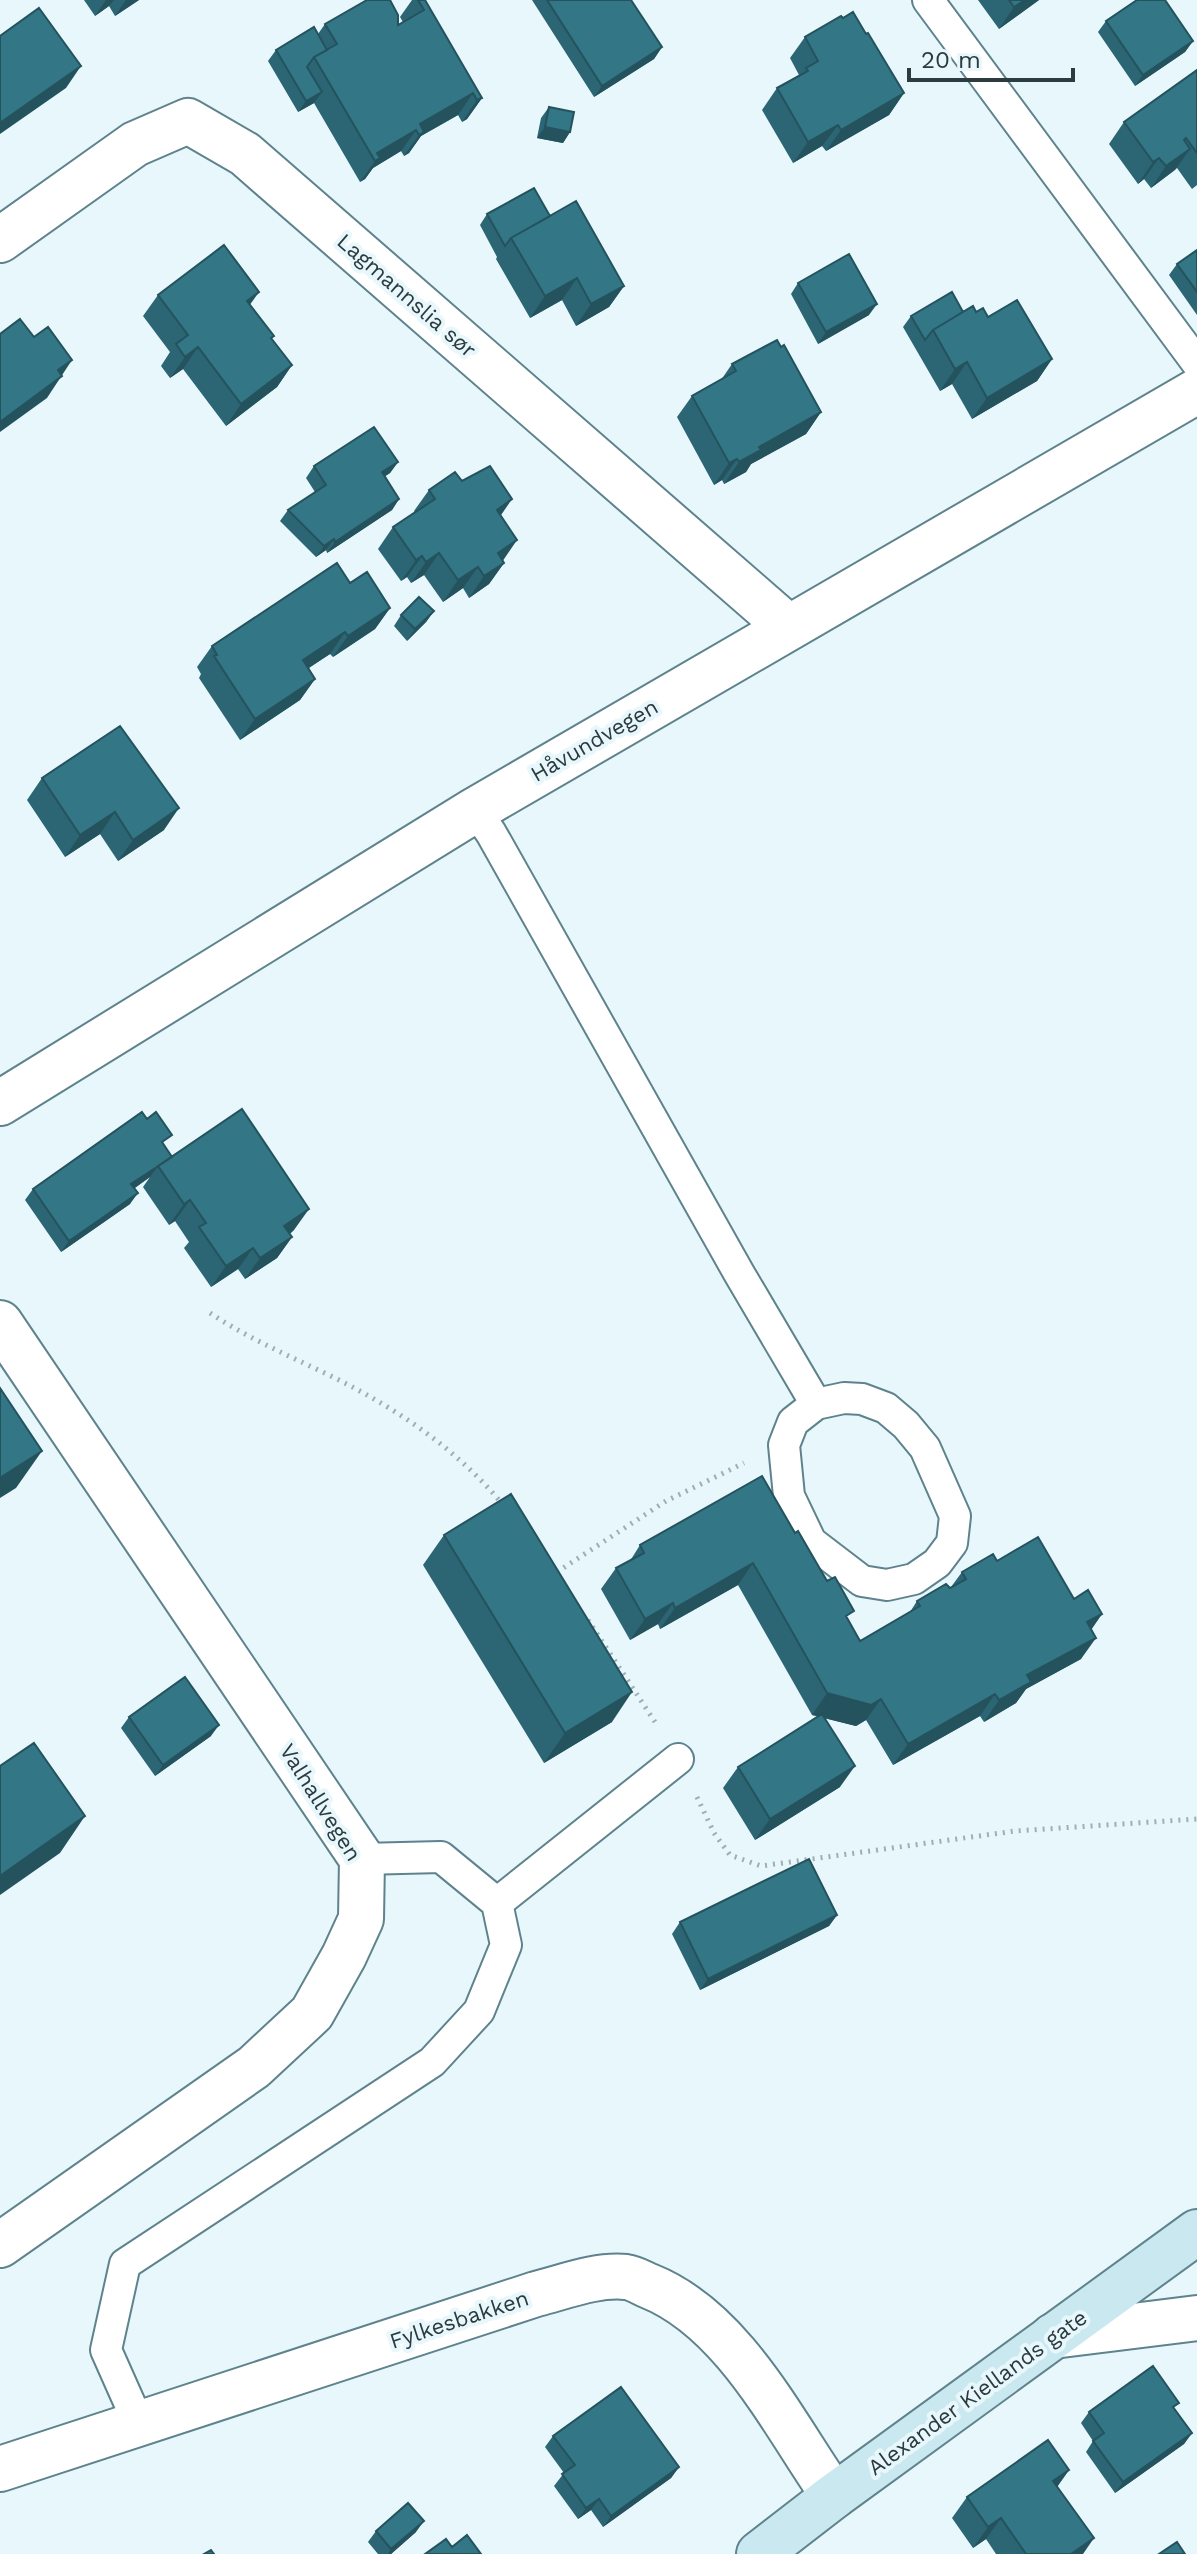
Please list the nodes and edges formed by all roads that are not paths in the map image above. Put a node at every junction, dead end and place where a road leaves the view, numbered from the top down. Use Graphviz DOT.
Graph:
graph roads {
  1 [pos="928,0"];
  2 [pos="0,240"];
  3 [pos="1197,363"];
  4 [pos="1197,391"];
  5 [pos="787,626"];
  6 [pos="475,810"];
  7 [pos="0,1103"];
  8 [pos="0,1323"];
  9 [pos="816,1404"];
  10 [pos="678,1759"];
  11 [pos="362,1859"];
  12 [pos="497,1903"];
  13 [pos="1197,2232"];
  14 [pos="0,2245"];
  15 [pos="1197,2318"];
  16 [pos="1053,2336"];
  17 [pos="138,2422"];
  18 [pos="0,2469"];
  19 [pos="834,2496"];
  20 [pos="759,2554"];
  1 -- 3 [label="lane"];
  2 -- 5 [label="street, Lagmannslia sør"];
  4 -- 5 [label="street, Håvundvegen"];
  5 -- 6 [label="street, Håvundvegen"];
  6 -- 7 [label="street, Håvundvegen"];
  6 -- 9 [label="lane"];
  8 -- 11 [label="street, Valhallvegen"];
  9 -- 9 [label="lane"];
  10 -- 12 [label="lane"];
  11 -- 12 [label="lane"];
  11 -- 14 [label="street, Valhallvegen"];
  12 -- 17 [label="lane"];
  13 -- 16 [label="main road, Alexander Kiellands gate"];
  15 -- 16 [label="street"];
  16 -- 19 [label="main road, Alexander Kiellands gate"];
  17 -- 18 [label="street, Fylkesbakken"];
  17 -- 19 [label="street, Fylkesbakken"];
  19 -- 20 [label="main road, Alexander Kiellands gate"];
}
